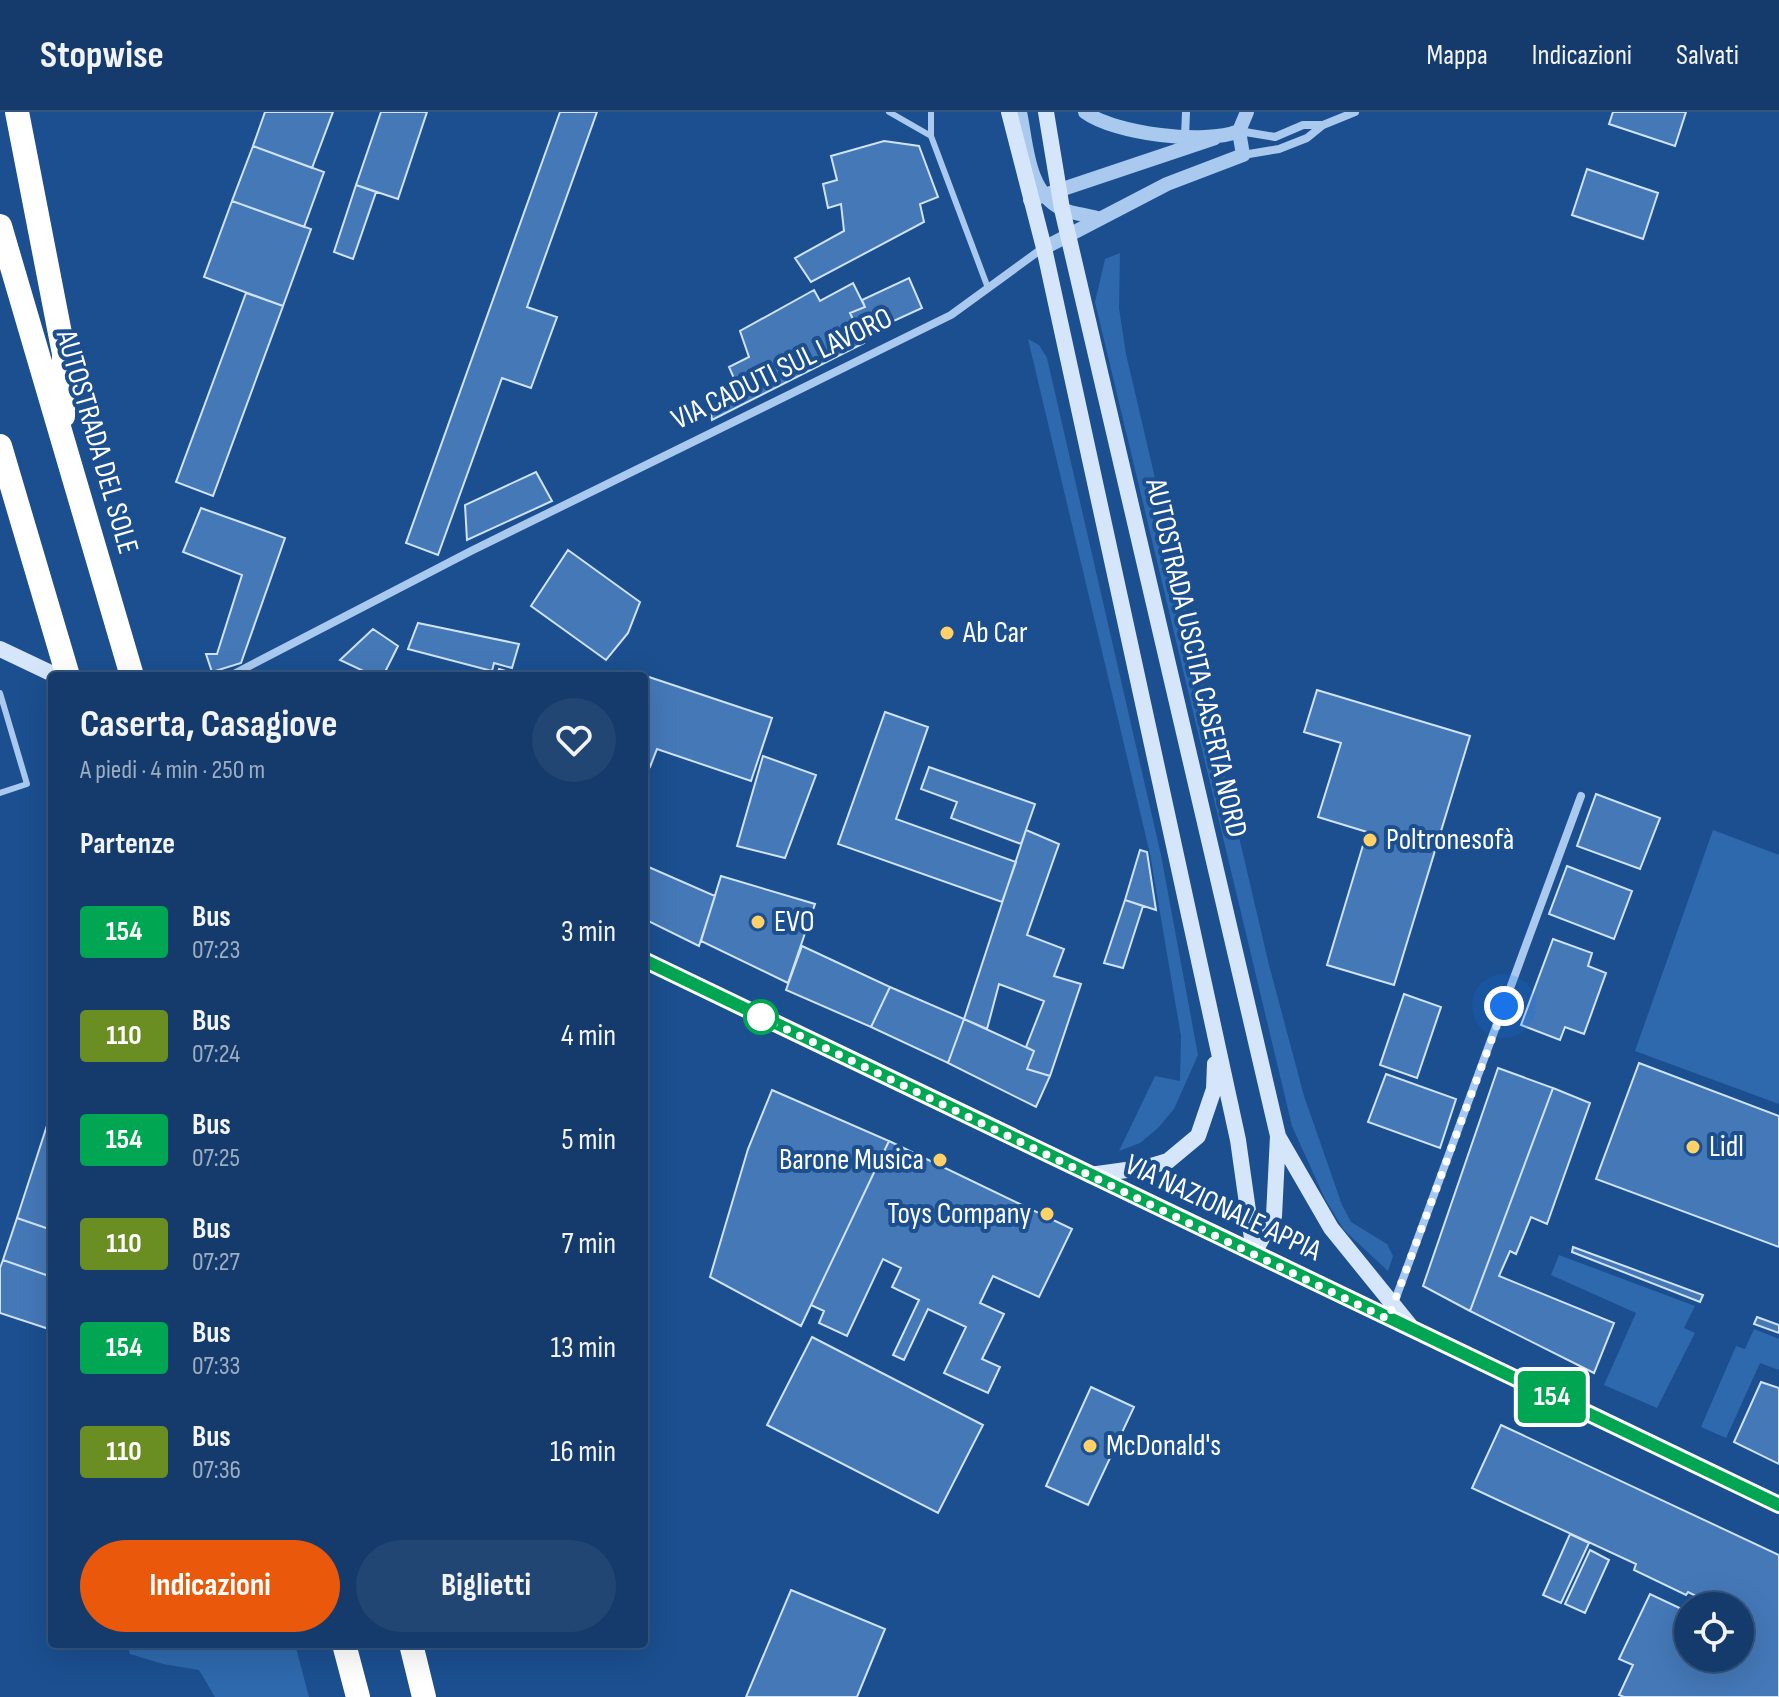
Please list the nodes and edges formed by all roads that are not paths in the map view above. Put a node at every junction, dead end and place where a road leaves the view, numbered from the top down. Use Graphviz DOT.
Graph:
graph roads {
  1 [pos="17,112"];
  2 [pos="889,112"];
  3 [pos="931,112"];
  4 [pos="1009,112"];
  5 [pos="1020,112"];
  6 [pos="1046,112"];
  7 [pos="1085,112"];
  8 [pos="1186,112"];
  9 [pos="1247,112"];
  10 [pos="1355,112"];
  11 [pos="1323,125"];
  12 [pos="1239,131"];
  13 [pos="931,136"];
  14 [pos="1185,137"];
  15 [pos="1215,138"];
  16 [pos="1243,155"];
  17 [pos="1158,158"];
  18 [pos="1167,184"];
  19 [pos="1049,199"];
  20 [pos="1100,219"];
  21 [pos="0,226"];
  22 [pos="1068,234"];
  23 [pos="1044,248"];
  24 [pos="988,288"];
  25 [pos="63,438"];
  26 [pos="0,446"];
  27 [pos="0,649"];
  28 [pos="49,672"];
  29 [pos="67,672"];
  30 [pos="131,672"];
  31 [pos="238,672"];
  32 [pos="0,693"];
  33 [pos="0,793"];
  34 [pos="1581,796"];
  35 [pos="648,962"];
  36 [pos="1217,1043"];
  37 [pos="1278,1136"];
  38 [pos="1088,1175"];
  39 [pos="1254,1253"];
  40 [pos="1391,1312"];
  41 [pos="1779,1505"];
  42 [pos="345,1648"];
  43 [pos="412,1648"];
  44 [pos="358,1697"];
  45 [pos="424,1697"];
  1 -- 25 [label="highway"];
  2 -- 13 [label="lane"];
  3 -- 13 [label="lane"];
  4 -- 19 [label="main road, AUTOSTRADA USCITA CASERTA NORD"];
  5 -- 19 [label="street"];
  6 -- 19 [label="main road, AUTOSTRADA USCITA CASERTA NORD"];
  7 -- 14 [label="street"];
  8 -- 14 [label="street"];
  9 -- 12 [label="street"];
  10 -- 11 [label="street, VIA CADUTI SUL LAVORO"];
  11 -- 12 [label="street"];
  11 -- 16 [label="street, VIA CADUTI SUL LAVORO"];
  12 -- 15 [label="street"];
  12 -- 16 [label="street"];
  13 -- 24 [label="lane"];
  14 -- 15 [label="street"];
  15 -- 17 [label="street"];
  16 -- 18 [label="street, VIA CADUTI SUL LAVORO"];
  17 -- 18 [label="street"];
  17 -- 19 [label="street"];
  18 -- 20 [label="street, VIA CADUTI SUL LAVORO"];
  19 -- 20 [label="street"];
  19 -- 22 [label="main road, AUTOSTRADA USCITA CASERTA NORD"];
  19 -- 23 [label="main road, AUTOSTRADA USCITA CASERTA NORD"];
  20 -- 22 [label="street, VIA CADUTI SUL LAVORO"];
  21 -- 25 [label="highway, AUTOSTRADA DEL SOLE"];
  22 -- 23 [label="street, VIA CADUTI SUL LAVORO"];
  22 -- 37 [label="main road, AUTOSTRADA USCITA CASERTA NORD"];
  23 -- 24 [label="street, VIA CADUTI SUL LAVORO"];
  23 -- 36 [label="main road, AUTOSTRADA USCITA CASERTA NORD"];
  24 -- 31 [label="street, VIA CADUTI SUL LAVORO"];
  25 -- 30 [label="highway, AUTOSTRADA DEL SOLE"];
  26 -- 29 [label="highway"];
  27 -- 28 [label="main road"];
  32 -- 33 [label="lane"];
  34 -- 40 [label="street"];
  35 -- 38 [label="main road, VIA NAZIONALE APPIA"];
  36 -- 38 [label="main road"];
  36 -- 39 [label="main road, AUTOSTRADA USCITA CASERTA NORD"];
  37 -- 39 [label="main road"];
  37 -- 40 [label="main road"];
  38 -- 39 [label="main road, VIA NAZIONALE APPIA"];
  39 -- 40 [label="main road, VIA NAZIONALE APPIA"];
  40 -- 41 [label="main road, VIA NAZIONALE APPIA"];
  42 -- 44 [label="highway"];
  43 -- 45 [label="highway"];
}
